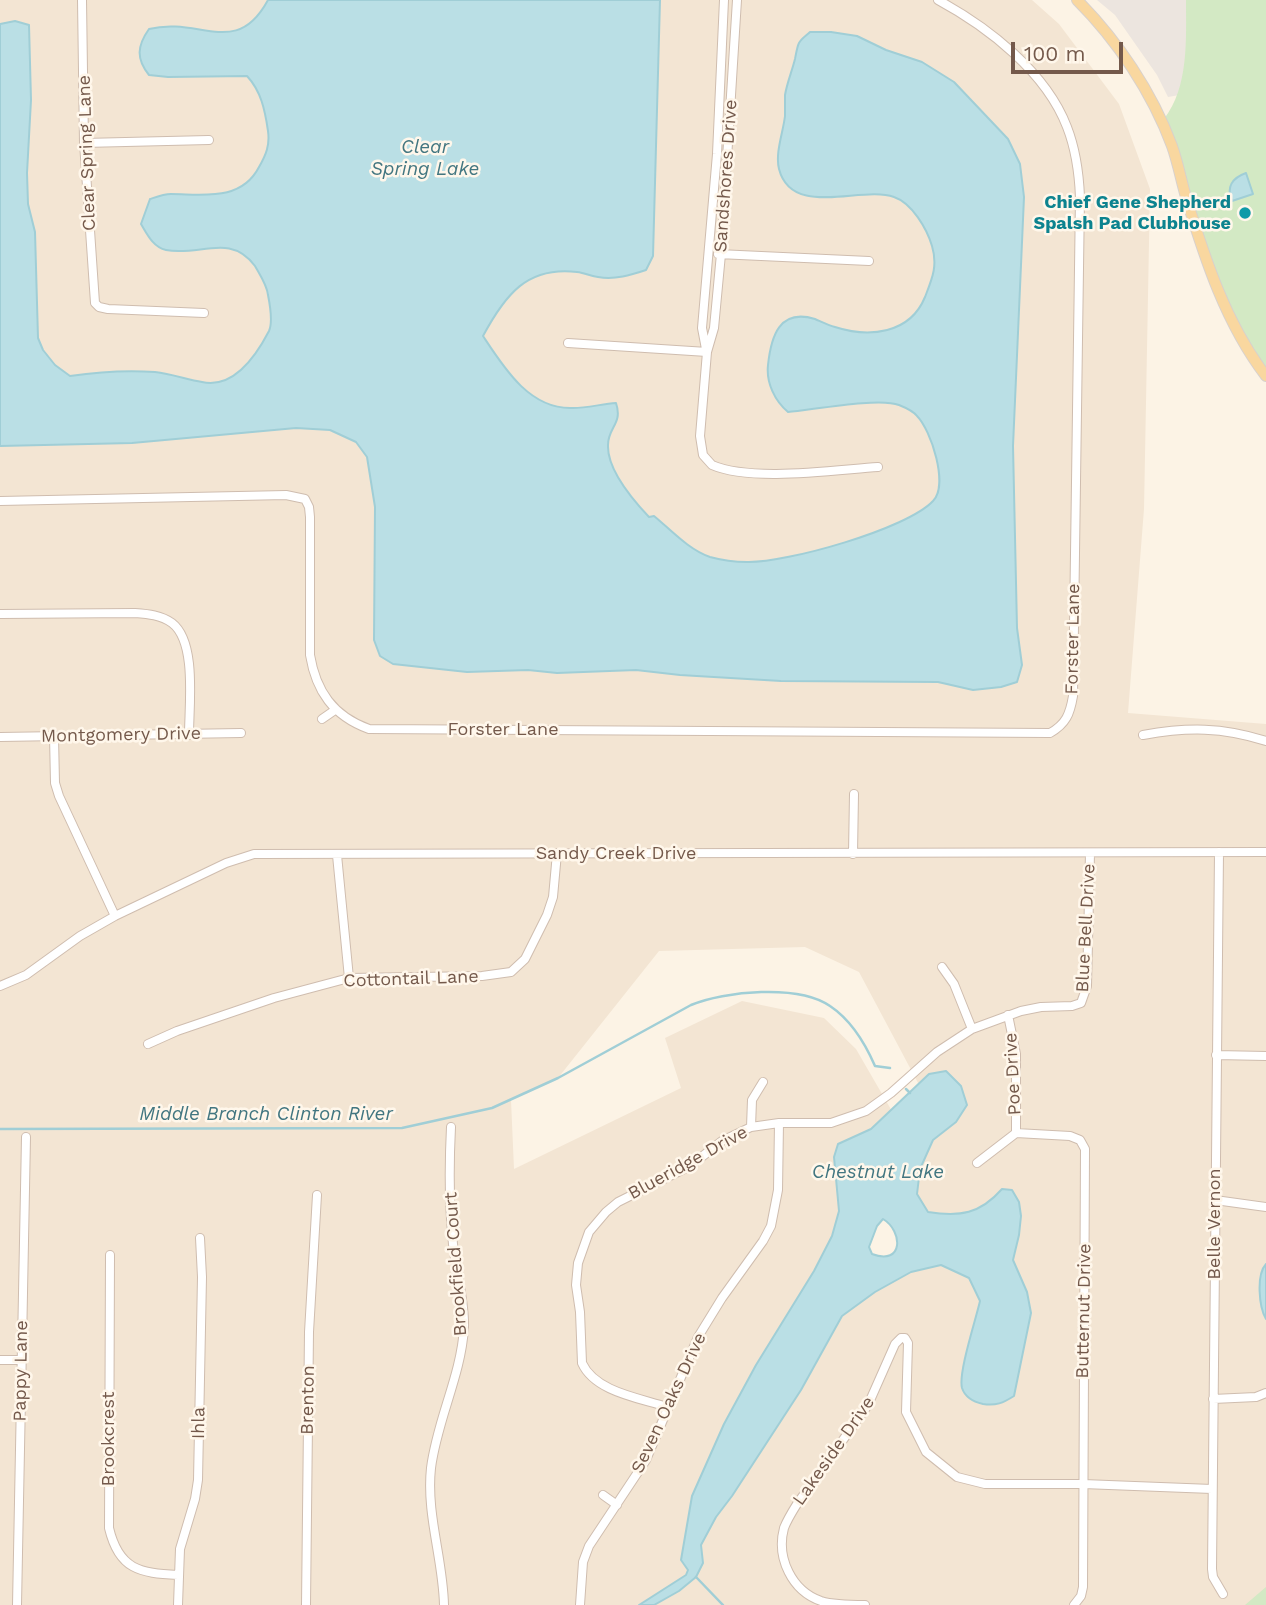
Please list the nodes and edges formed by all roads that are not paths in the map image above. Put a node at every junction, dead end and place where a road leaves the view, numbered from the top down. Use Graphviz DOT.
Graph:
graph roads {
  1 [pos="82,0"];
  2 [pos="724,0"];
  3 [pos="737,0"];
  4 [pos="938,0"];
  5 [pos="1077,0"];
  6 [pos="720,66"];
  7 [pos="733,66"];
  8 [pos="209,140"];
  9 [pos="84,143"];
  10 [pos="716,160"];
  11 [pos="727,160"];
  12 [pos="710,253"];
  13 [pos="721,254"];
  14 [pos="869,261"];
  15 [pos="204,313"];
  16 [pos="568,343"];
  17 [pos="707,352"];
  18 [pos="1266,376"];
  19 [pos="878,467"];
  20 [pos="0,501"];
  21 [pos="0,614"];
  22 [pos="335,710"];
  23 [pos="322,719"];
  24 [pos="241,733"];
  25 [pos="189,734"];
  26 [pos="1143,735"];
  27 [pos="54,736"];
  28 [pos="0,737"];
  29 [pos="1266,741"];
  30 [pos="855,794"];
  31 [pos="1219,852"];
  32 [pos="1266,852"];
  33 [pos="556,853"];
  34 [pos="1090,853"];
  35 [pos="853,854"];
  36 [pos="337,855"];
  37 [pos="115,916"];
  38 [pos="942,967"];
  39 [pos="349,978"];
  40 [pos="0,986"];
  41 [pos="1081,1003"];
  42 [pos="1008,1015"];
  43 [pos="972,1029"];
  44 [pos="148,1044"];
  45 [pos="1216,1055"];
  46 [pos="1266,1056"];
  47 [pos="762,1082"];
  48 [pos="779,1123"];
  49 [pos="451,1127"];
  50 [pos="751,1127"];
  51 [pos="1016,1133"];
  52 [pos="26,1137"];
  53 [pos="977,1163"];
  54 [pos="317,1195"];
  55 [pos="1215,1200"];
  56 [pos="1266,1207"];
  57 [pos="200,1238"];
  58 [pos="110,1255"];
  59 [pos="0,1360"];
  60 [pos="21,1360"];
  61 [pos="1266,1393"];
  62 [pos="1213,1399"];
  63 [pos="667,1407"];
  64 [pos="1083,1484"];
  65 [pos="1212,1489"];
  66 [pos="603,1495"];
  67 [pos="617,1505"];
  68 [pos="178,1576"];
  69 [pos="1223,1594"];
  70 [pos="17,1605"];
  71 [pos="178,1605"];
  72 [pos="306,1605"];
  73 [pos="444,1605"];
  74 [pos="580,1605"];
  75 [pos="856,1605"];
  76 [pos="865,1605"];
  77 [pos="1074,1605"];
  1 -- 9 [label="street, Clear Spring Lane"];
  2 -- 6 [label="street, Sandshores Drive"];
  3 -- 7 [label="street, Sandshores Drive"];
  4 -- 22 [label="street, Forster Lane"];
  5 -- 18 [label="main road"];
  6 -- 7 [label="street"];
  6 -- 10 [label="street, Sandshores Drive"];
  7 -- 11 [label="street, Sandshores Drive"];
  8 -- 9 [label="street"];
  9 -- 15 [label="street, Clear Spring Lane"];
  10 -- 11 [label="street"];
  10 -- 12 [label="street, Sandshores Drive"];
  11 -- 13 [label="street, Sandshores Drive"];
  12 -- 13 [label="street"];
  12 -- 17 [label="street, Sandshores Drive"];
  13 -- 14 [label="street"];
  13 -- 17 [label="street, Sandshores Drive"];
  16 -- 17 [label="street"];
  17 -- 19 [label="street, Sandshores Drive"];
  20 -- 22 [label="street, Forster Lane"];
  21 -- 25 [label="street"];
  22 -- 23 [label="street"];
  24 -- 25 [label="street, Montgomery Drive"];
  25 -- 27 [label="street, Montgomery Drive"];
  26 -- 29 [label="street"];
  27 -- 28 [label="street, Montgomery Drive"];
  27 -- 37 [label="street"];
  30 -- 35 [label="street"];
  31 -- 32 [label="street, Sandy Creek Drive"];
  31 -- 34 [label="street, Sandy Creek Drive"];
  31 -- 45 [label="street, Belle Vernon"];
  33 -- 35 [label="street, Sandy Creek Drive"];
  33 -- 36 [label="street, Sandy Creek Drive"];
  33 -- 39 [label="street, Cottontail Lane"];
  34 -- 35 [label="street, Sandy Creek Drive"];
  34 -- 41 [label="street, Blue Bell Drive"];
  36 -- 37 [label="street, Sandy Creek Drive"];
  36 -- 39 [label="street"];
  37 -- 40 [label="street, Sandy Creek Drive"];
  38 -- 43 [label="street"];
  39 -- 44 [label="street, Cottontail Lane"];
  41 -- 42 [label="street, Blueridge Drive"];
  42 -- 43 [label="street, Blueridge Drive"];
  42 -- 51 [label="street, Poe Drive"];
  43 -- 48 [label="street, Blueridge Drive"];
  45 -- 46 [label="street"];
  45 -- 55 [label="street, Belle Vernon"];
  47 -- 50 [label="street"];
  48 -- 50 [label="street, Blueridge Drive"];
  48 -- 63 [label="street, Seven Oaks Drive"];
  49 -- 73 [label="street, Brookfield Court"];
  50 -- 63 [label="street, Blueridge Drive"];
  51 -- 53 [label="street"];
  51 -- 64 [label="street, Butternut Drive"];
  52 -- 60 [label="street, Pappy Lane"];
  54 -- 72 [label="street, Brenton"];
  55 -- 56 [label="street"];
  55 -- 62 [label="street, Belle Vernon"];
  57 -- 68 [label="street, Ihla"];
  58 -- 68 [label="street, Brookcrest"];
  59 -- 60 [label="street"];
  60 -- 70 [label="street, Pappy Lane"];
  61 -- 62 [label="street"];
  62 -- 65 [label="street, Belle Vernon"];
  63 -- 67 [label="street, Seven Oaks Drive"];
  64 -- 65 [label="street, Lakeside Drive"];
  64 -- 75 [label="street, Lakeside Drive"];
  64 -- 77 [label="street, Butternut Drive"];
  65 -- 69 [label="street, Belle Vernon"];
  66 -- 67 [label="street"];
  67 -- 74 [label="street, Seven Oaks Drive"];
  68 -- 71 [label="street, Ihla"];
  75 -- 76 [label="street"];
}
